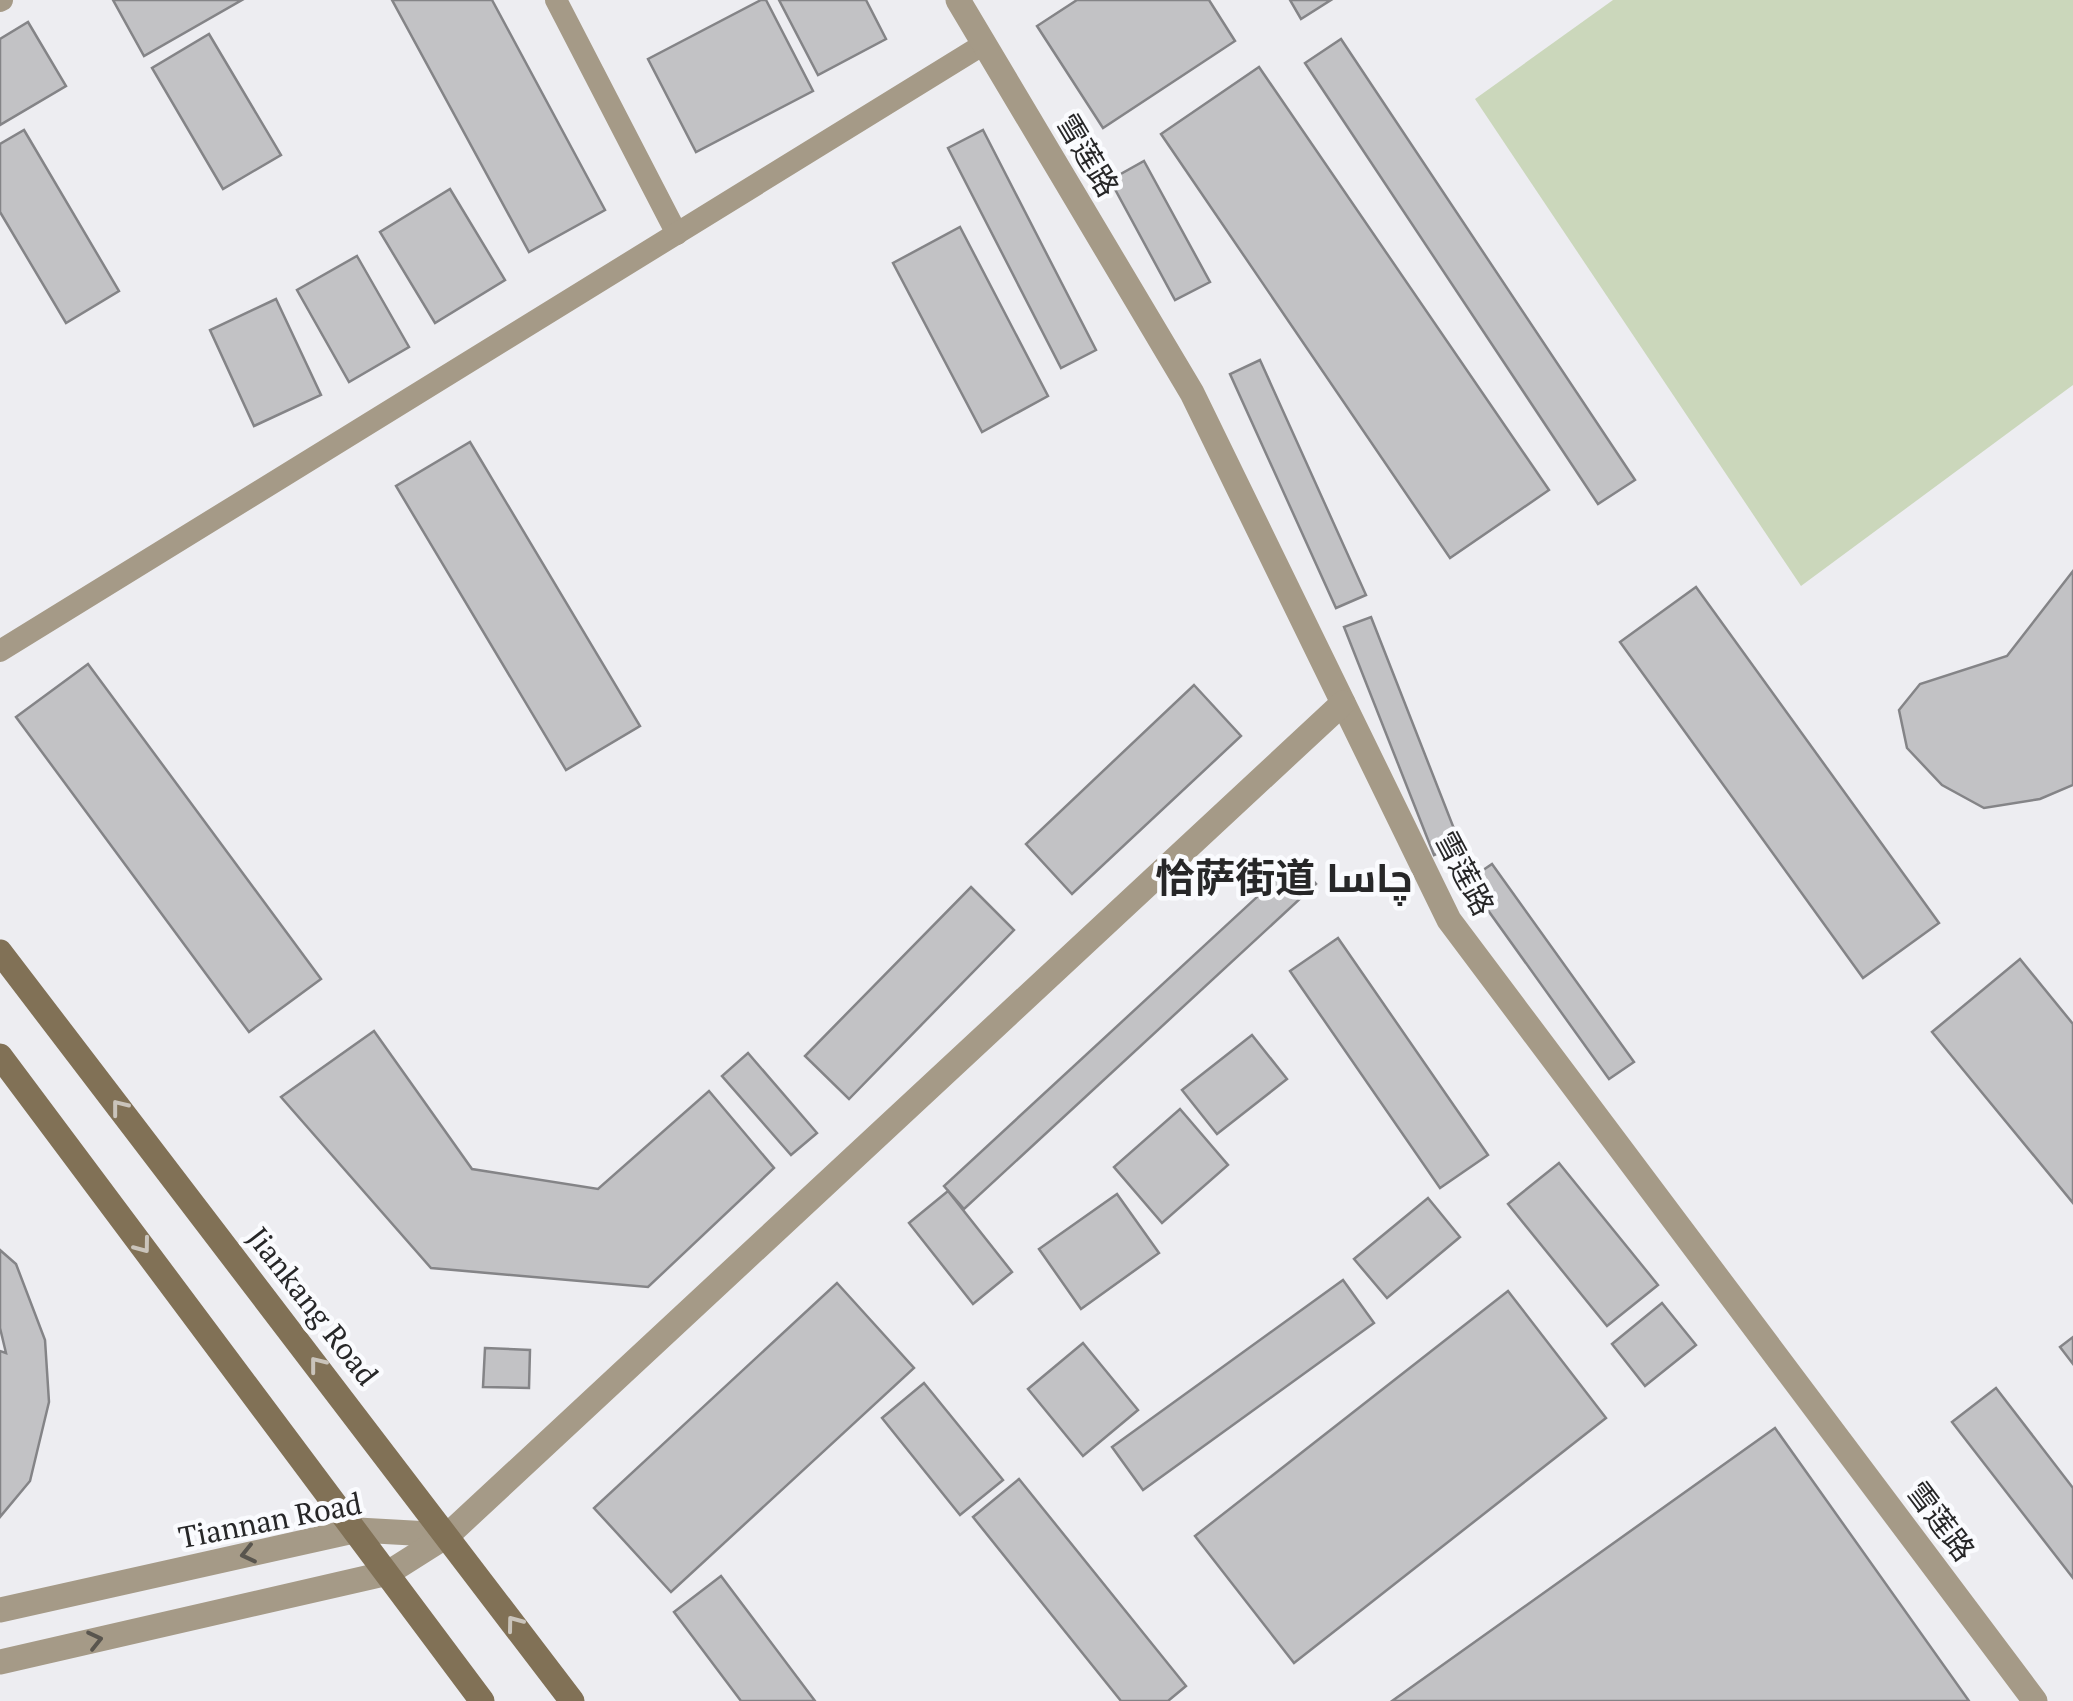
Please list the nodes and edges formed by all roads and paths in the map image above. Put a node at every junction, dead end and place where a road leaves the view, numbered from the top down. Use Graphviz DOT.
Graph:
graph roads {
  1 [pos="556,0"];
  2 [pos="958,0"];
  3 [pos="984,44"];
  4 [pos="677,234"];
  5 [pos="0,651"];
  6 [pos="1343,703"];
  7 [pos="0,952"];
  8 [pos="0,1056"];
  9 [pos="358,1530"];
  10 [pos="448,1534"];
  11 [pos="388,1573"];
  12 [pos="0,1610"];
  13 [pos="0,1662"];
  14 [pos="482,1701"];
  15 [pos="572,1701"];
  16 [pos="2036,1701"];
  1 -- 4 [label="lane"];
  2 -- 3 [label="street, 雪莲路"];
  3 -- 4 [label="lane"];
  3 -- 6 [label="street, 雪莲路"];
  4 -- 5 [label="lane"];
  6 -- 10 [label="street"];
  6 -- 16 [label="street, 雪莲路"];
  10 -- 7 [label="main road, Jiankang Road, one-way"];
  8 -- 9 [label="main road, one-way"];
  9 -- 10 [label="street, Tiannan Road"];
  9 -- 11 [label="main road"];
  9 -- 12 [label="street, Tiannan Road, one-way"];
  10 -- 11 [label="street"];
  15 -- 10 [label="main road, Jiankang Road, one-way"];
  13 -- 11 [label="street, one-way"];
  11 -- 14 [label="main road"];
}
